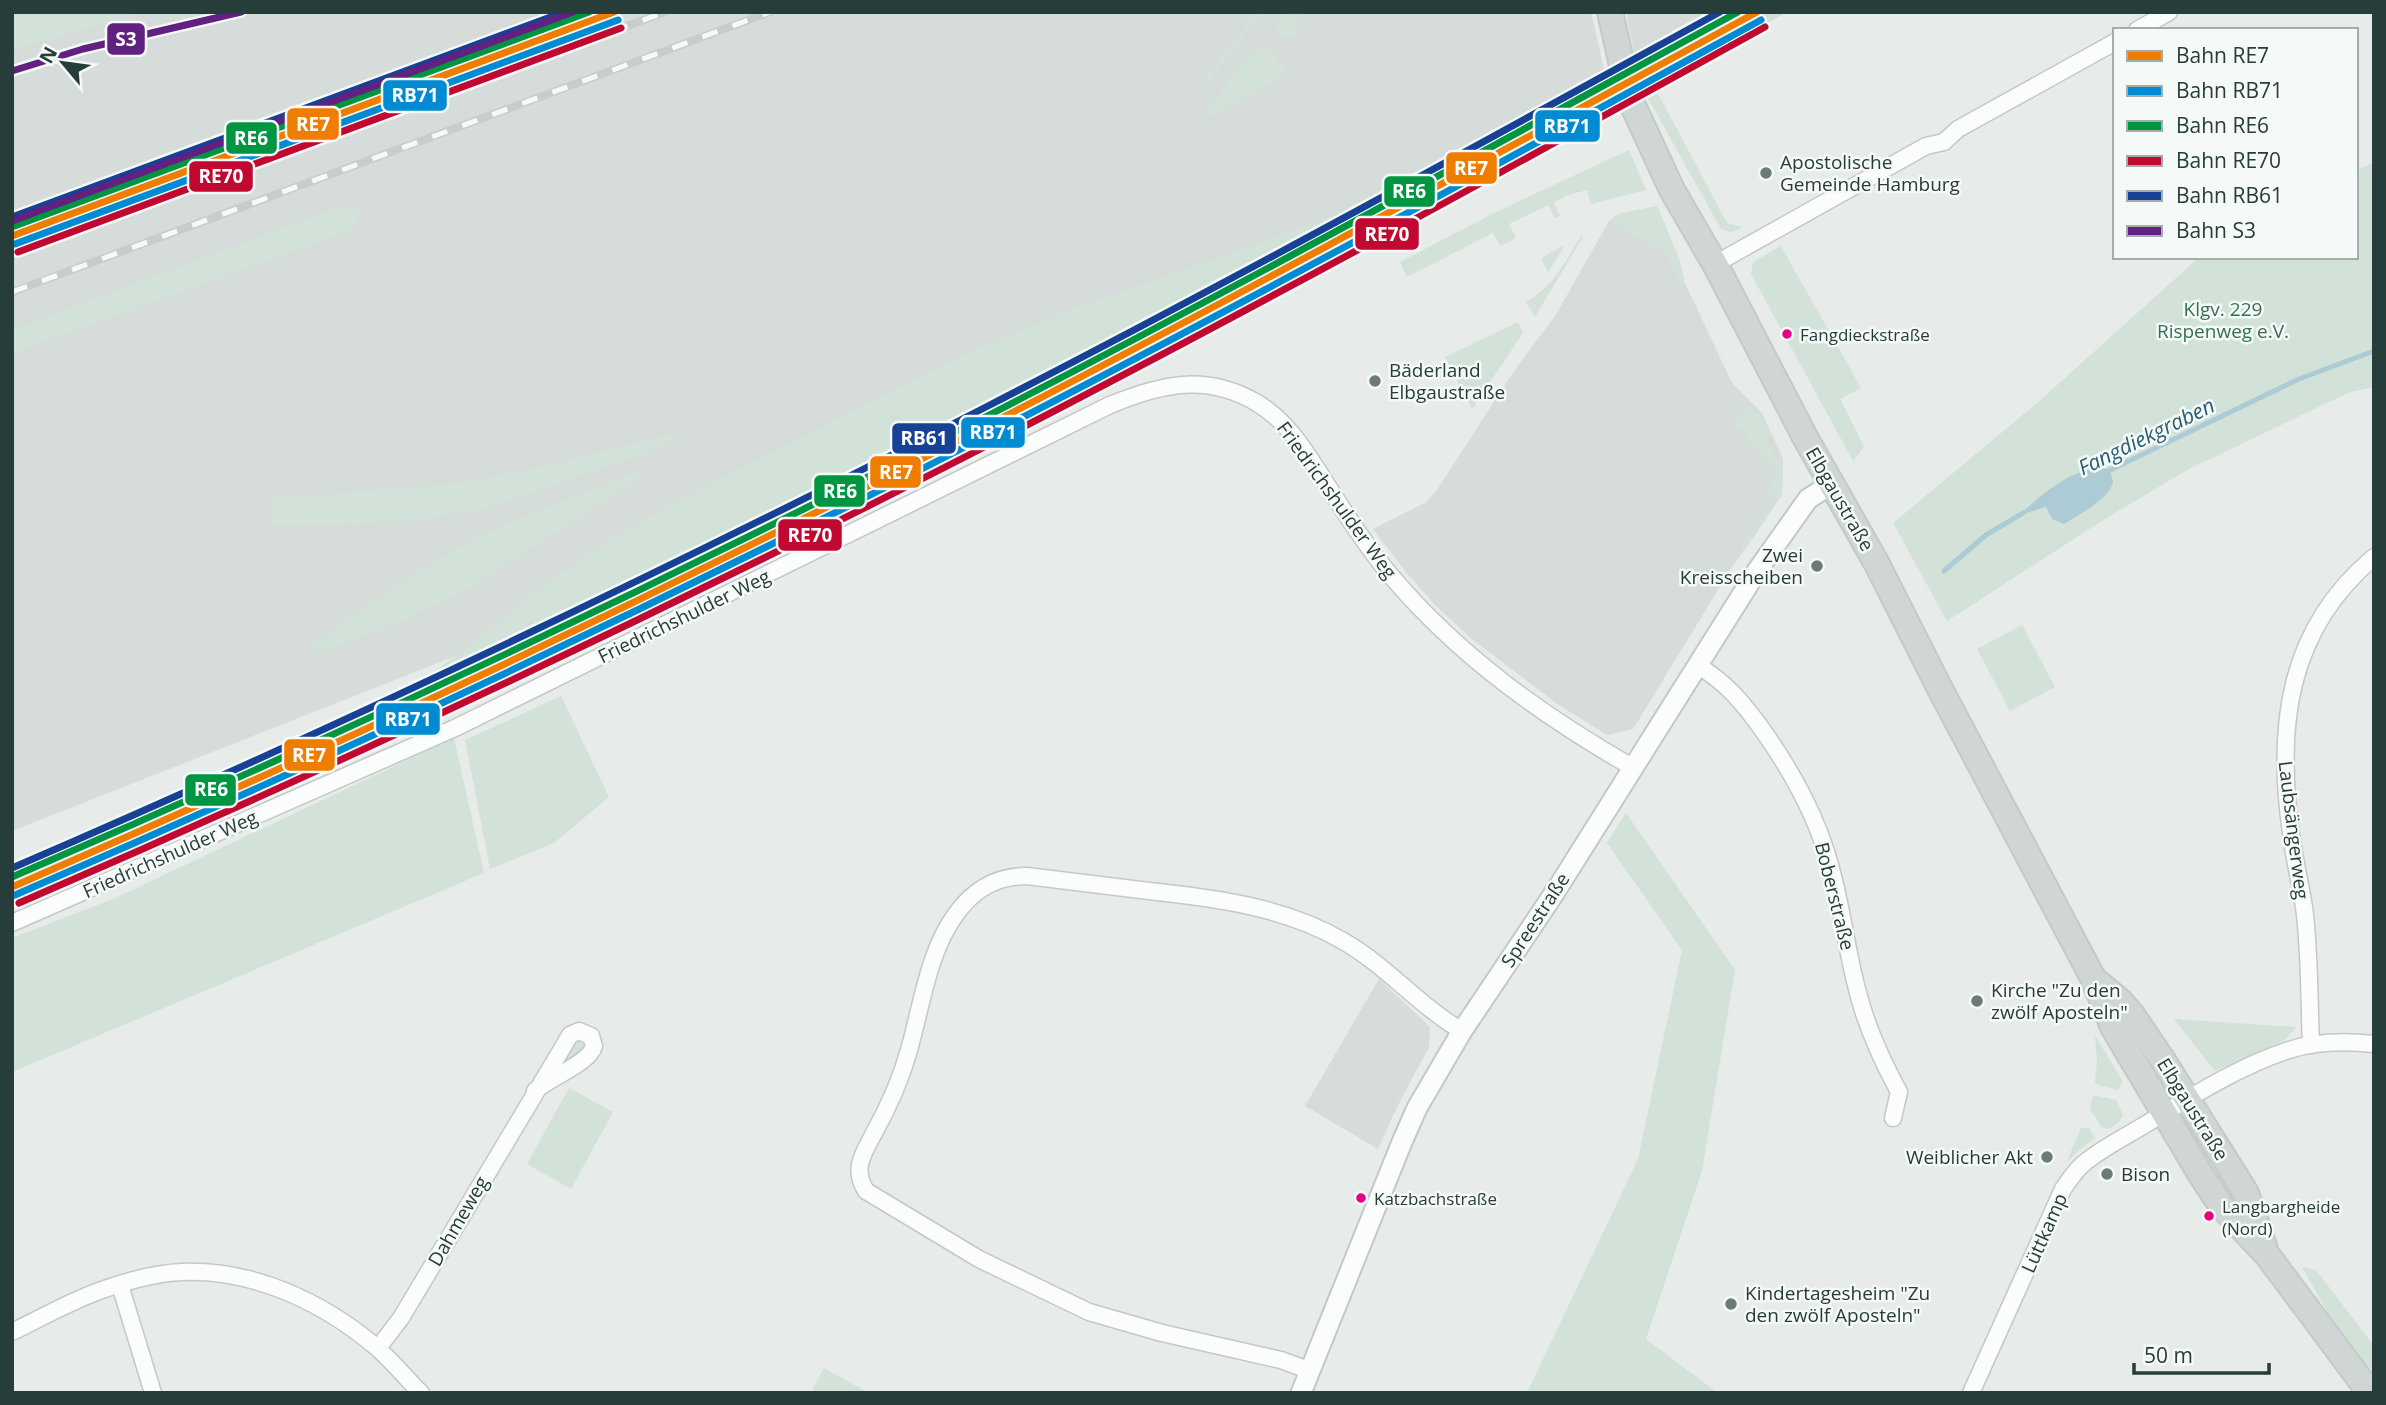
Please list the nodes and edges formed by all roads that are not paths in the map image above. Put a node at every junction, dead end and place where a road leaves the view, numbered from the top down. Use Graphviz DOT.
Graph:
graph roads {
  1 [pos="1610,12"];
  2 [pos="2169,12"];
  3 [pos="2141,28"];
  4 [pos="2113,43"];
  5 [pos="1715,264"];
  6 [pos="1831,484"];
  7 [pos="2374,557"];
  8 [pos="1697,665"];
  9 [pos="1632,767"];
  10 [pos="12,923"];
  11 [pos="2093,978"];
  12 [pos="1461,1031"];
  13 [pos="2374,1044"];
  14 [pos="2311,1045"];
  15 [pos="535,1091"];
  16 [pos="2187,1100"];
  17 [pos="2164,1113"];
  18 [pos="1893,1118"];
  19 [pos="2268,1256"];
  20 [pos="120,1285"];
  21 [pos="12,1332"];
  22 [pos="378,1348"];
  23 [pos="1311,1371"];
  24 [pos="153,1393"];
  25 [pos="421,1393"];
  26 [pos="1301,1393"];
  27 [pos="1970,1393"];
  28 [pos="2370,1393"];
  1 -- 5 [label="main road, Elbgaustraße"];
  2 -- 3 [label="street"];
  4 -- 5 [label="street"];
  5 -- 6 [label="main road, Elbgaustraße"];
  6 -- 8 [label="street, Spreestraße"];
  6 -- 11 [label="main road, Elbgaustraße"];
  7 -- 14 [label="street, Laubsängerweg"];
  8 -- 9 [label="street, Spreestraße"];
  8 -- 18 [label="street, Boberstraße"];
  9 -- 10 [label="street, Friedrichshulder Weg"];
  9 -- 12 [label="street, Spreestraße"];
  11 -- 16 [label="main road, Elbgaustraße"];
  11 -- 17 [label="main road, Elbgaustraße"];
  12 -- 23 [label="street, Spreestraße"];
  12 -- 23 [label="street"];
  13 -- 14 [label="street, Lüttkamp"];
  14 -- 16 [label="street, Lüttkamp"];
  15 -- 22 [label="street, Dahmeweg"];
  16 -- 17 [label="street, Lüttkamp"];
  16 -- 19 [label="main road, Elbgaustraße"];
  17 -- 19 [label="main road, Elbgaustraße"];
  17 -- 27 [label="street, Lüttkamp"];
  19 -- 28 [label="main road, Elbgaustraße"];
  20 -- 21 [label="street"];
  20 -- 22 [label="street"];
  20 -- 24 [label="street"];
  22 -- 25 [label="street"];
  23 -- 26 [label="street, Spreestraße"];
}
